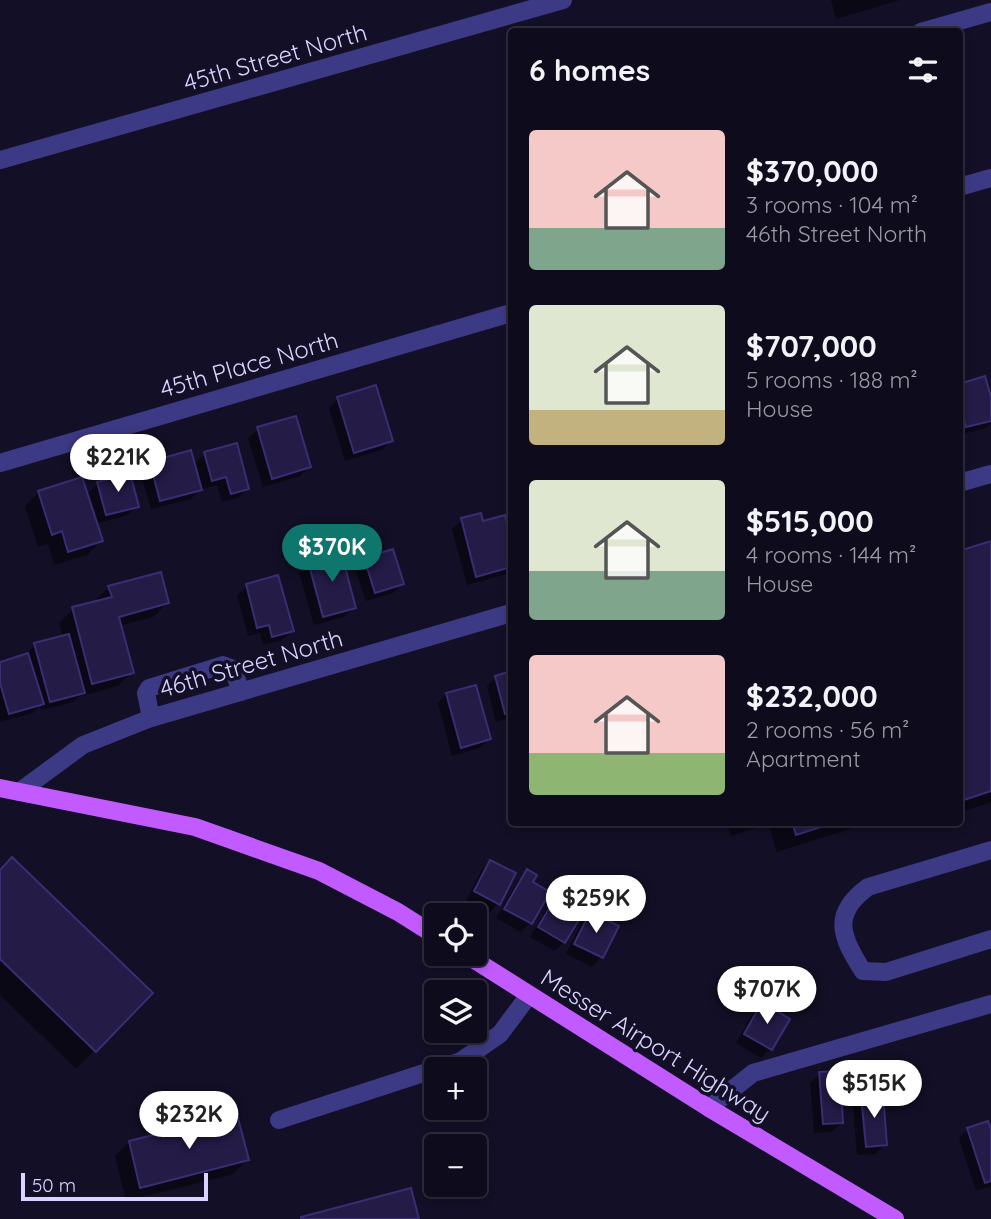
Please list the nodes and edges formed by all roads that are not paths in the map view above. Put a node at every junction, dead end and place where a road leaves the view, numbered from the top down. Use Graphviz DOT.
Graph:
graph roads {
  1 [pos="563,0"];
  2 [pos="991,12"];
  3 [pos="935,28"];
  4 [pos="0,160"];
  5 [pos="991,178"];
  6 [pos="963,186"];
  7 [pos="508,314"];
  8 [pos="0,463"];
  9 [pos="991,474"];
  10 [pos="963,482"];
  11 [pos="508,614"];
  12 [pos="241,692"];
  13 [pos="151,718"];
  14 [pos="0,788"];
  15 [pos="19,792"];
  16 [pos="991,850"];
  17 [pos="424,928"];
  18 [pos="991,939"];
  19 [pos="484,966"];
  20 [pos="530,995"];
  21 [pos="991,1004"];
  22 [pos="467,1057"];
  23 [pos="424,1073"];
  24 [pos="709,1108"];
  25 [pos="279,1120"];
  26 [pos="895,1219"];
  1 -- 4 [label="street, 45th Street North"];
  2 -- 3 [label="street"];
  5 -- 6 [label="street"];
  7 -- 8 [label="street, 45th Place North"];
  9 -- 10 [label="street"];
  11 -- 12 [label="street, 46th Street North"];
  12 -- 13 [label="street, 46th Street North"];
  12 -- 13 [label="street"];
  13 -- 15 [label="street, 46th Street North"];
  14 -- 15 [label="main road"];
  15 -- 17 [label="main road"];
  16 -- 18 [label="street"];
  19 -- 20 [label="main road, Messer Airport Highway"];
  20 -- 22 [label="street"];
  20 -- 24 [label="main road, Messer Airport Highway"];
  21 -- 24 [label="street"];
  23 -- 25 [label="street"];
  24 -- 26 [label="main road, Messer Airport Highway"];
}
